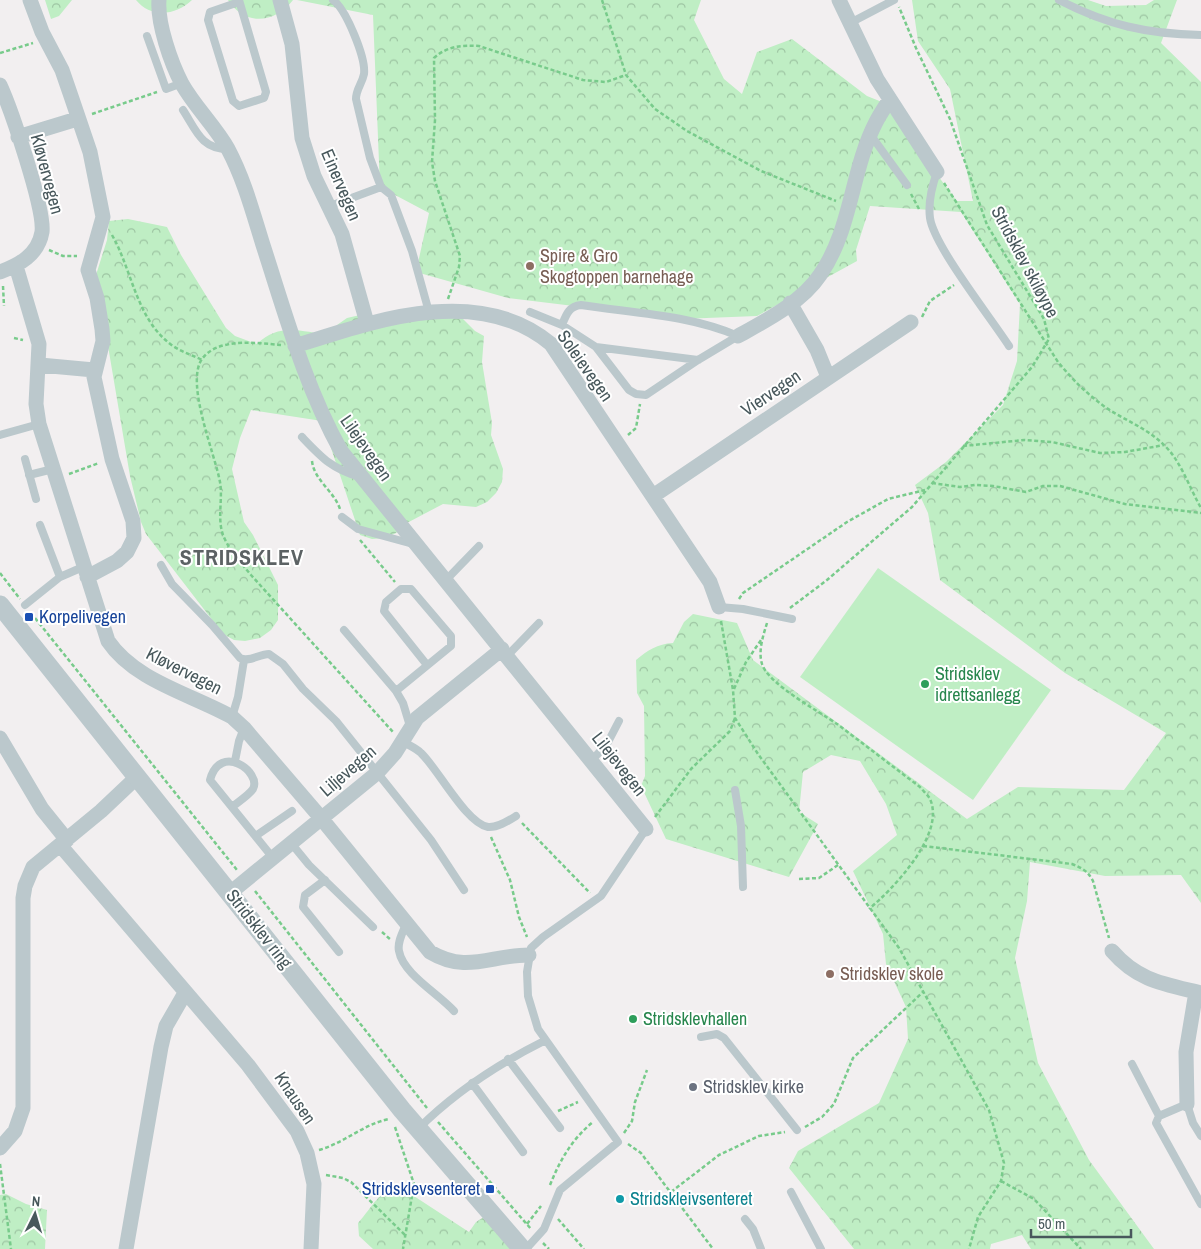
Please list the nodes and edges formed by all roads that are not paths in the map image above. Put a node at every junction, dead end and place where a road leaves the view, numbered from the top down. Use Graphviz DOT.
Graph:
graph roads {
  1 [pos="30,0"];
  2 [pos="159,0"];
  3 [pos="280,0"];
  4 [pos="333,0"];
  5 [pos="839,0"];
  6 [pos="895,0"];
  7 [pos="1059,0"];
  8 [pos="240,1"];
  9 [pos="850,22"];
  10 [pos="1201,35"];
  11 [pos="147,36"];
  12 [pos="182,83"];
  13 [pos="0,85"];
  14 [pos="890,99"];
  15 [pos="183,110"];
  16 [pos="77,119"];
  17 [pos="870,134"];
  18 [pos="18,137"];
  19 [pos="228,149"];
  20 [pos="936,172"];
  21 [pos="907,184"];
  22 [pos="380,187"];
  23 [pos="330,206"];
  24 [pos="16,266"];
  25 [pos="1,277"];
  26 [pos="790,303"];
  27 [pos="436,311"];
  28 [pos="530,312"];
  29 [pos="911,322"];
  30 [pos="366,324"];
  31 [pos="562,325"];
  32 [pos="738,336"];
  33 [pos="295,346"];
  34 [pos="1009,346"];
  35 [pos="596,347"];
  36 [pos="698,360"];
  37 [pos="40,365"];
  38 [pos="94,370"];
  39 [pos="828,377"];
  40 [pos="39,424"];
  41 [pos="0,435"];
  42 [pos="302,437"];
  43 [pos="25,459"];
  44 [pos="54,474"];
  45 [pos="29,475"];
  46 [pos="362,478"];
  47 [pos="653,496"];
  48 [pos="36,499"];
  49 [pos="342,517"];
  50 [pos="40,525"];
  51 [pos="415,544"];
  52 [pos="479,546"];
  53 [pos="161,565"];
  54 [pos="85,572"];
  55 [pos="60,577"];
  56 [pos="446,580"];
  57 [pos="0,605"];
  58 [pos="25,605"];
  59 [pos="726,608"];
  60 [pos="792,619"];
  61 [pos="539,623"];
  62 [pos="344,630"];
  63 [pos="505,652"];
  64 [pos="244,660"];
  65 [pos="427,665"];
  66 [pos="396,691"];
  67 [pos="232,717"];
  68 [pos="619,720"];
  69 [pos="410,726"];
  70 [pos="244,728"];
  71 [pos="0,738"];
  72 [pos="402,741"];
  73 [pos="592,760"];
  74 [pos="236,761"];
  75 [pos="377,773"];
  76 [pos="137,776"];
  77 [pos="734,790"];
  78 [pos="232,807"];
  79 [pos="292,811"];
  80 [pos="516,816"];
  81 [pos="321,818"];
  82 [pos="646,829"];
  83 [pos="257,835"];
  84 [pos="64,843"];
  85 [pos="290,844"];
  86 [pos="273,858"];
  87 [pos="324,880"];
  88 [pos="743,887"];
  89 [pos="464,890"];
  90 [pos="230,893"];
  91 [pos="406,924"];
  92 [pos="373,927"];
  93 [pos="530,951"];
  94 [pos="1112,951"];
  95 [pos="339,952"];
  96 [pos="1198,992"];
  97 [pos="186,993"];
  98 [pos="454,1011"];
  99 [pos="701,1037"];
  100 [pos="544,1041"];
  101 [pos="508,1058"];
  102 [pos="1132,1064"];
  103 [pos="472,1084"];
  104 [pos="1187,1104"];
  105 [pos="1159,1116"];
  106 [pos="560,1128"];
  107 [pos="418,1129"];
  108 [pos="797,1130"];
  109 [pos="1201,1136"];
  110 [pos="0,1148"];
  111 [pos="524,1152"];
  112 [pos="792,1192"];
  113 [pos="1201,1204"];
  114 [pos="745,1219"];
  115 [pos="126,1249"];
  116 [pos="311,1249"];
  117 [pos="522,1249"];
  118 [pos="526,1249"];
  119 [pos="761,1249"];
  120 [pos="821,1249"];
  1 -- 16 [label="street"];
  2 -- 12 [label="street, Lilejevegen"];
  3 -- 23 [label="street, Einervegen"];
  4 -- 22 [label="lane"];
  5 -- 9 [label="street"];
  6 -- 9 [label="lane"];
  7 -- 10 [label="lane"];
  8 -- 8 [label="lane"];
  9 -- 14 [label="street"];
  11 -- 12 [label="lane"];
  12 -- 19 [label="street, Lilejevegen"];
  13 -- 18 [label="street, Kløvervegen"];
  14 -- 17 [label="street"];
  14 -- 20 [label="street"];
  15 -- 19 [label="lane"];
  16 -- 18 [label="street"];
  16 -- 38 [label="street"];
  17 -- 21 [label="lane"];
  17 -- 26 [label="street"];
  18 -- 24 [label="street, Kløvervegen"];
  19 -- 33 [label="street, Lilejevegen"];
  20 -- 34 [label="lane"];
  22 -- 23 [label="lane"];
  22 -- 27 [label="lane"];
  23 -- 30 [label="street, Einervegen"];
  24 -- 25 [label="street, Kløvervegen"];
  24 -- 37 [label="street, Kløvervegen"];
  26 -- 32 [label="street"];
  26 -- 39 [label="street"];
  27 -- 30 [label="street, Soleievegen"];
  27 -- 47 [label="street, Soleievegen"];
  28 -- 31 [label="lane"];
  29 -- 39 [label="street, Viervegen"];
  30 -- 33 [label="street, Soleievegen"];
  31 -- 32 [label="lane"];
  31 -- 35 [label="lane"];
  32 -- 36 [label="lane"];
  33 -- 46 [label="street, Lilejevegen"];
  35 -- 36 [label="lane"];
  35 -- 36 [label="lane"];
  37 -- 38 [label="street"];
  37 -- 40 [label="street, Kløvervegen"];
  38 -- 54 [label="street"];
  39 -- 47 [label="street, Viervegen"];
  40 -- 41 [label="lane"];
  40 -- 44 [label="street, Kløvervegen"];
  42 -- 46 [label="lane"];
  43 -- 45 [label="lane"];
  44 -- 45 [label="lane"];
  44 -- 54 [label="street, Kløvervegen"];
  45 -- 48 [label="lane"];
  46 -- 51 [label="street, Lilejevegen"];
  47 -- 59 [label="street, Soleievegen"];
  49 -- 51 [label="lane"];
  50 -- 55 [label="lane"];
  51 -- 56 [label="street, Lilejevegen"];
  52 -- 56 [label="lane"];
  53 -- 64 [label="lane"];
  54 -- 55 [label="lane"];
  54 -- 67 [label="street, Kløvervegen"];
  55 -- 58 [label="lane"];
  56 -- 63 [label="street, Lilejevegen"];
  57 -- 76 [label="street, Stridsklev ring"];
  59 -- 60 [label="lane"];
  61 -- 63 [label="lane"];
  62 -- 66 [label="lane"];
  63 -- 69 [label="street, Liljevegen"];
  63 -- 73 [label="street, Lilejevegen"];
  64 -- 67 [label="lane"];
  64 -- 75 [label="lane"];
  65 -- 65 [label="lane"];
  65 -- 66 [label="lane"];
  66 -- 69 [label="lane"];
  67 -- 70 [label="street, Kløvervegen"];
  68 -- 73 [label="lane"];
  69 -- 72 [label="street, Liljevegen"];
  70 -- 74 [label="lane"];
  70 -- 81 [label="street, Kløvervegen"];
  71 -- 84 [label="street"];
  72 -- 75 [label="street, Liljevegen"];
  72 -- 80 [label="lane"];
  73 -- 82 [label="street, Lilejevegen"];
  74 -- 78 [label="lane"];
  74 -- 78 [label="lane"];
  75 -- 81 [label="street, Liljevegen"];
  75 -- 89 [label="lane"];
  76 -- 84 [label="street"];
  76 -- 90 [label="street, Stridsklev ring"];
  77 -- 88 [label="lane"];
  78 -- 83 [label="lane"];
  79 -- 83 [label="lane"];
  81 -- 85 [label="street, Liljevegen"];
  81 -- 91 [label="street, Kløvervegen"];
  82 -- 93 [label="lane"];
  83 -- 86 [label="lane"];
  84 -- 97 [label="street, Knausen"];
  84 -- 110 [label="street"];
  85 -- 86 [label="street, Liljevegen"];
  85 -- 87 [label="lane"];
  86 -- 90 [label="street, Liljevegen"];
  87 -- 92 [label="lane"];
  87 -- 95 [label="lane"];
  90 -- 107 [label="street, Stridsklev ring"];
  91 -- 93 [label="street, Kløvervegen"];
  91 -- 98 [label="lane"];
  93 -- 100 [label="lane"];
  94 -- 96 [label="street"];
  96 -- 104 [label="street"];
  97 -- 115 [label="street"];
  97 -- 116 [label="street, Knausen"];
  99 -- 108 [label="lane"];
  100 -- 101 [label="lane"];
  100 -- 118 [label="lane"];
  101 -- 103 [label="lane"];
  101 -- 106 [label="lane"];
  102 -- 105 [label="lane"];
  103 -- 107 [label="lane"];
  103 -- 111 [label="lane"];
  104 -- 105 [label="lane"];
  104 -- 109 [label="lane"];
  105 -- 113 [label="lane"];
  107 -- 117 [label="street, Stridsklev ring"];
  112 -- 120 [label="lane"];
  114 -- 119 [label="lane"];
}
